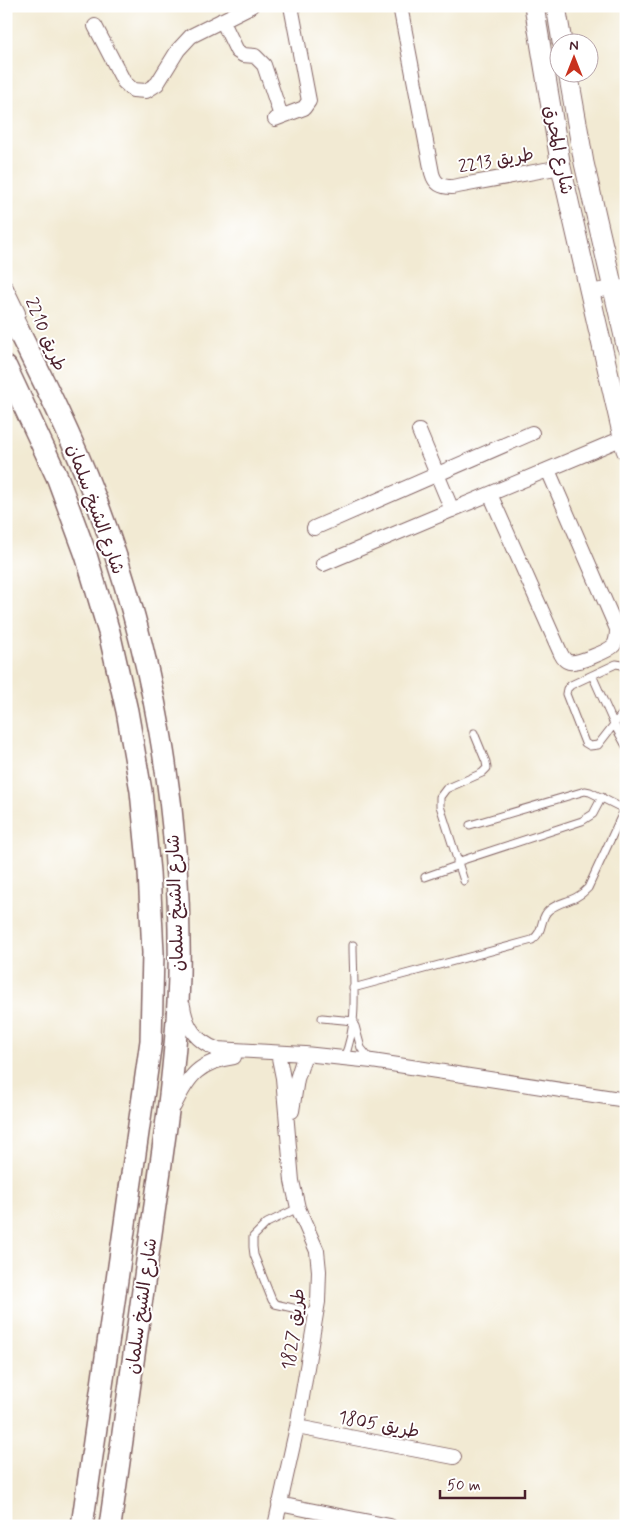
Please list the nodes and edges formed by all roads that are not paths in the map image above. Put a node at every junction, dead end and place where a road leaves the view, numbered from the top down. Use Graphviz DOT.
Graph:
graph roads {
  1 [pos="251,6"];
  2 [pos="290,6"];
  3 [pos="400,6"];
  4 [pos="534,6"];
  5 [pos="556,6"];
  6 [pos="222,20"];
  7 [pos="95,26"];
  8 [pos="560,32"];
  9 [pos="570,82"];
  10 [pos="561,167"];
  11 [pos="619,287"];
  12 [pos="6,288"];
  13 [pos="590,292"];
  14 [pos="6,306"];
  15 [pos="626,345"];
  16 [pos="6,367"];
  17 [pos="50,395"];
  18 [pos="419,431"];
  19 [pos="532,433"];
  20 [pos="625,443"];
  21 [pos="548,470"];
  22 [pos="437,475"];
  23 [pos="490,494"];
  24 [pos="452,510"];
  25 [pos="314,528"];
  26 [pos="323,564"];
  27 [pos="626,670"];
  28 [pos="592,674"];
  29 [pos="626,710"];
  30 [pos="614,724"];
  31 [pos="474,733"];
  32 [pos="626,746"];
  33 [pos="602,797"];
  34 [pos="625,807"];
  35 [pos="470,824"];
  36 [pos="458,864"];
  37 [pos="426,877"];
  38 [pos="464,882"];
  39 [pos="352,945"];
  40 [pos="179,976"];
  41 [pos="353,988"];
  42 [pos="322,1018"];
  43 [pos="354,1021"];
  44 [pos="279,1056"];
  45 [pos="304,1056"];
  46 [pos="344,1058"];
  47 [pos="372,1061"];
  48 [pos="626,1100"];
  49 [pos="626,1110"];
  50 [pos="167,1120"];
  51 [pos="288,1138"];
  52 [pos="298,1208"];
  53 [pos="316,1312"];
  54 [pos="297,1427"];
  55 [pos="454,1458"];
  56 [pos="279,1504"];
  57 [pos="82,1526"];
  58 [pos="110,1526"];
  59 [pos="275,1526"];
  60 [pos="390,1526"];
  1 -- 6 [label="street"];
  2 -- 6 [label="street"];
  3 -- 10 [label="street, طريق 2213"];
  4 -- 10 [label="main road, شارع المحرق"];
  5 -- 8 [label="main road"];
  6 -- 7 [label="street"];
  9 -- 11 [label="main road, شارع المحرق"];
  10 -- 13 [label="main road, شارع المحرق"];
  11 -- 13 [label="street"];
  11 -- 15 [label="main road, شارع المحرق"];
  12 -- 17 [label="street, طريق 2210"];
  13 -- 20 [label="main road, شارع المحرق"];
  14 -- 17 [label="main road, شارع الشيخ سلمان"];
  16 -- 57 [label="main road, شارع الشيخ سلمان"];
  17 -- 40 [label="main road, شارع الشيخ سلمان"];
  18 -- 22 [label="street"];
  19 -- 22 [label="street"];
  20 -- 21 [label="street"];
  21 -- 23 [label="street"];
  21 -- 23 [label="street"];
  22 -- 24 [label="street"];
  22 -- 25 [label="street"];
  23 -- 24 [label="street"];
  24 -- 26 [label="street"];
  27 -- 28 [label="lane"];
  28 -- 30 [label="lane"];
  28 -- 30 [label="lane"];
  29 -- 30 [label="lane"];
  30 -- 32 [label="lane"];
  31 -- 36 [label="lane"];
  33 -- 34 [label="lane"];
  33 -- 35 [label="lane"];
  33 -- 36 [label="lane"];
  34 -- 41 [label="lane"];
  36 -- 37 [label="lane"];
  36 -- 38 [label="lane"];
  39 -- 41 [label="lane"];
  40 -- 44 [label="street"];
  40 -- 50 [label="main road, شارع الشيخ سلمان"];
  41 -- 43 [label="lane"];
  42 -- 43 [label="lane"];
  43 -- 46 [label="lane"];
  43 -- 47 [label="lane"];
  44 -- 45 [label="street"];
  44 -- 50 [label="street"];
  44 -- 51 [label="street, طريق 1827"];
  45 -- 46 [label="street"];
  45 -- 49 [label="street"];
  45 -- 51 [label="street, طريق 1827"];
  46 -- 47 [label="street"];
  47 -- 48 [label="street"];
  50 -- 58 [label="main road, شارع الشيخ سلمان"];
  51 -- 52 [label="street, طريق 1827"];
  52 -- 53 [label="street, طريق 1827"];
  52 -- 53 [label="lane"];
  53 -- 54 [label="street, طريق 1827"];
  54 -- 55 [label="street, طريق 1805"];
  54 -- 56 [label="street, طريق 1827"];
  56 -- 59 [label="street, طريق 1827"];
  56 -- 60 [label="street"];
}
